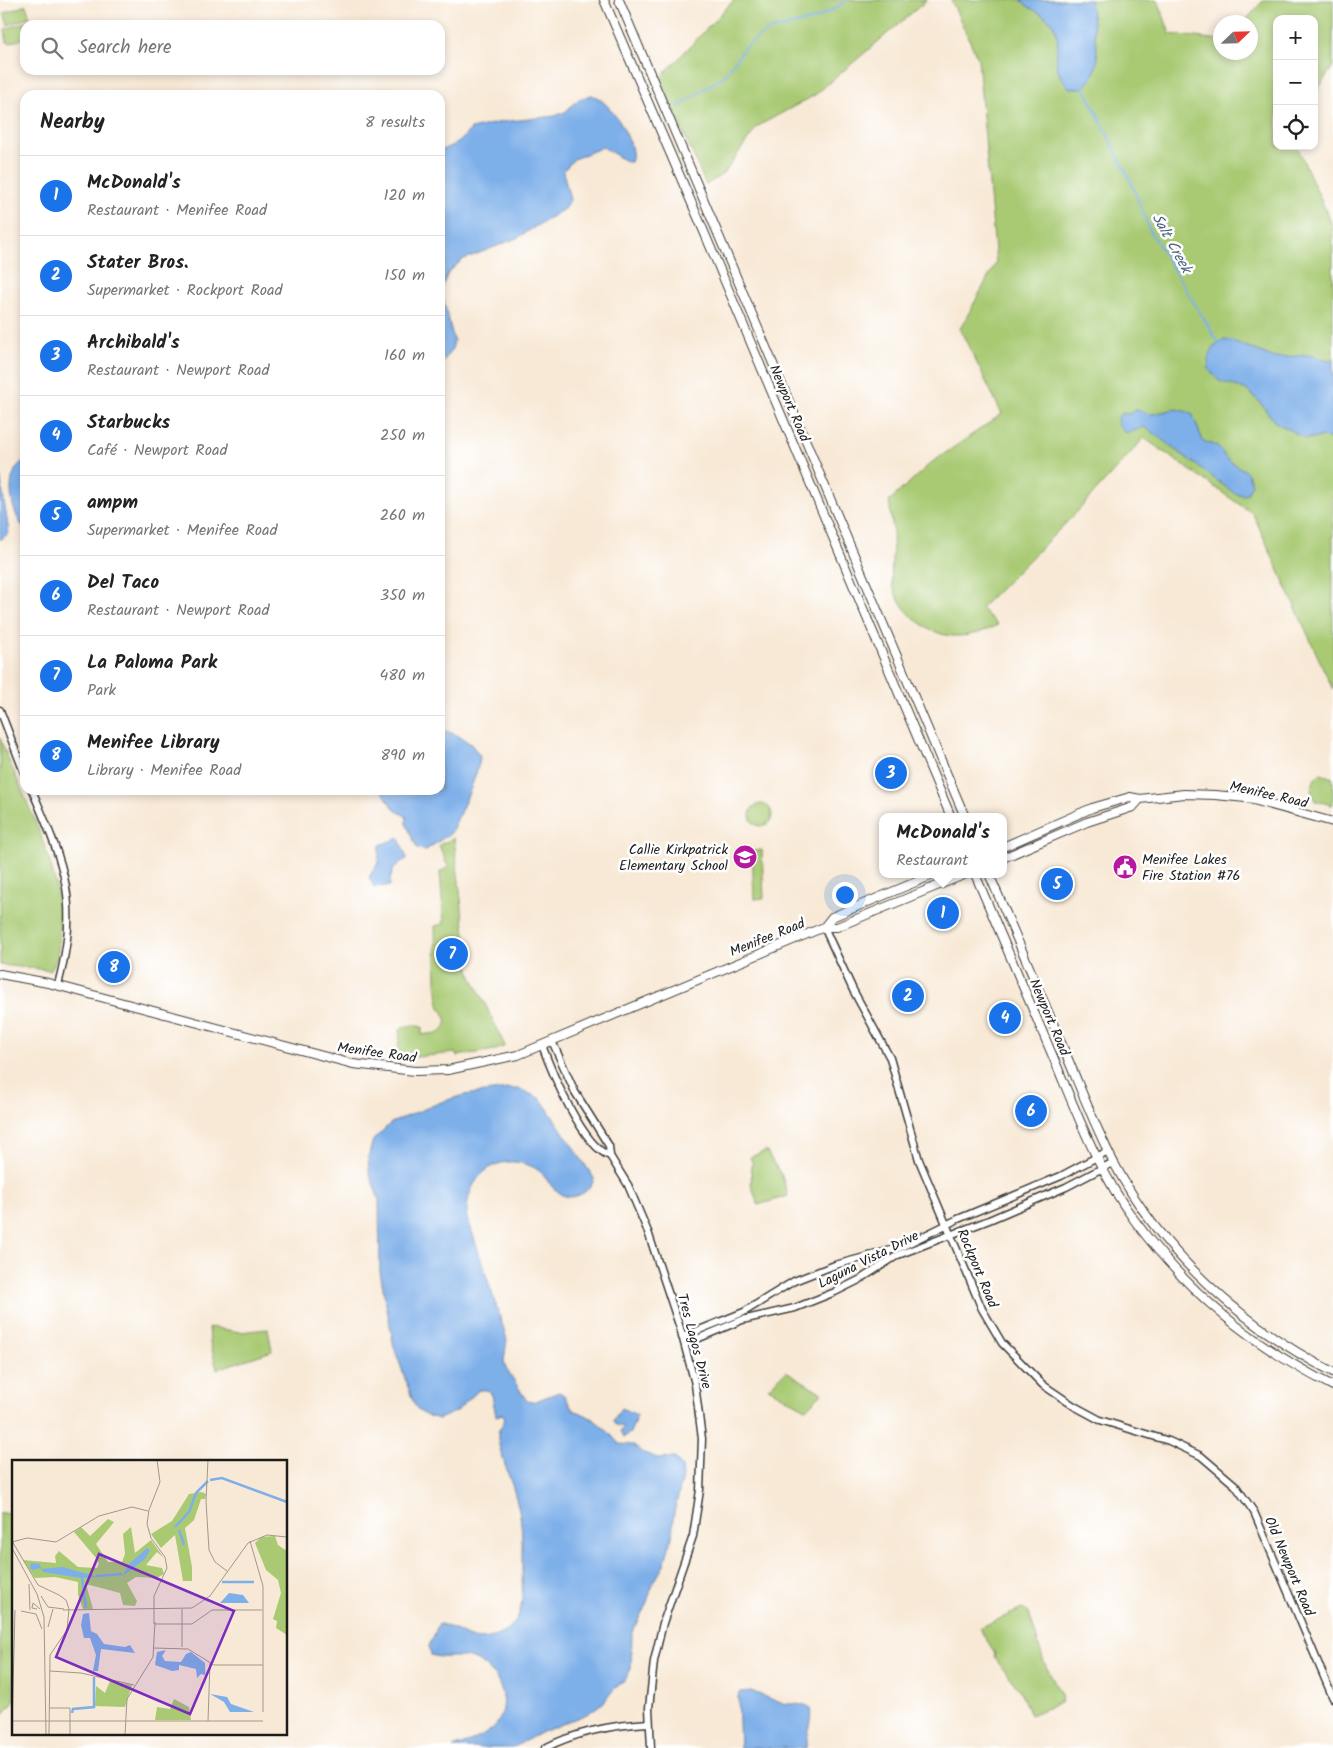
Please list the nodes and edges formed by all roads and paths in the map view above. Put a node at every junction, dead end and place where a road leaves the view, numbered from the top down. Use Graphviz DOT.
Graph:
graph roads {
  1 [pos="604,0"];
  2 [pos="618,0"];
  3 [pos="0,710"];
  4 [pos="20,762"];
  5 [pos="34,795"];
  6 [pos="1140,800"];
  7 [pos="949,813"];
  8 [pos="963,813"];
  9 [pos="1333,822"];
  10 [pos="1007,844"];
  11 [pos="1007,856"];
  12 [pos="925,878"];
  13 [pos="956,878"];
  14 [pos="977,878"];
  15 [pos="991,878"];
  16 [pos="824,927"];
  17 [pos="0,974"];
  18 [pos="58,986"];
  19 [pos="552,1041"];
  20 [pos="542,1045"];
  21 [pos="1108,1151"];
  22 [pos="610,1156"];
  23 [pos="1096,1157"];
  24 [pos="1114,1162"];
  25 [pos="1102,1169"];
  26 [pos="947,1226"];
  27 [pos="950,1235"];
  28 [pos="683,1340"];
  29 [pos="1333,1372"];
  30 [pos="1333,1386"];
  31 [pos="1246,1500"];
  32 [pos="1333,1698"];
  33 [pos="649,1723"];
  34 [pos="545,1748"];
  35 [pos="651,1748"];
  1 -- 7 [label="main road, Newport Road"];
  2 -- 8 [label="main road, Newport Road"];
  3 -- 4 [label="street"];
  5 -- 18 [label="street"];
  6 -- 9 [label="main road, Menifee Road"];
  6 -- 10 [label="main road, Menifee Road"];
  6 -- 11 [label="main road, Menifee Road"];
  12 -- 16 [label="main road, Menifee Road"];
  13 -- 16 [label="main road, Menifee Road"];
  14 -- 23 [label="main road, Newport Road"];
  15 -- 21 [label="main road, Newport Road"];
  16 -- 19 [label="main road, Menifee Road"];
  16 -- 26 [label="street, Rockport Road"];
  17 -- 18 [label="main road, Menifee Road"];
  18 -- 20 [label="main road, Menifee Road"];
  19 -- 20 [label="main road, Menifee Road"];
  19 -- 22 [label="street, Tres Lagos Drive"];
  20 -- 22 [label="street, Tres Lagos Drive"];
  21 -- 23 [label="street, Laguna Vista Drive"];
  21 -- 24 [label="main road, Newport Road"];
  22 -- 28 [label="street, Tres Lagos Drive"];
  23 -- 25 [label="main road, Newport Road"];
  23 -- 26 [label="street, Laguna Vista Drive"];
  24 -- 25 [label="street, Laguna Vista Drive"];
  24 -- 29 [label="main road, Newport Road"];
  25 -- 27 [label="street, Laguna Vista Drive"];
  25 -- 30 [label="main road, Newport Road"];
  26 -- 27 [label="street, Rockport Road"];
  26 -- 28 [label="street, Laguna Vista Drive"];
  27 -- 28 [label="street, Laguna Vista Drive"];
  27 -- 31 [label="street, Rockport Road"];
  28 -- 33 [label="street, Tres Lagos Drive"];
  31 -- 32 [label="street, Old Newport Road"];
  33 -- 34 [label="street"];
  33 -- 35 [label="street, Tres Lagos Drive"];
}
